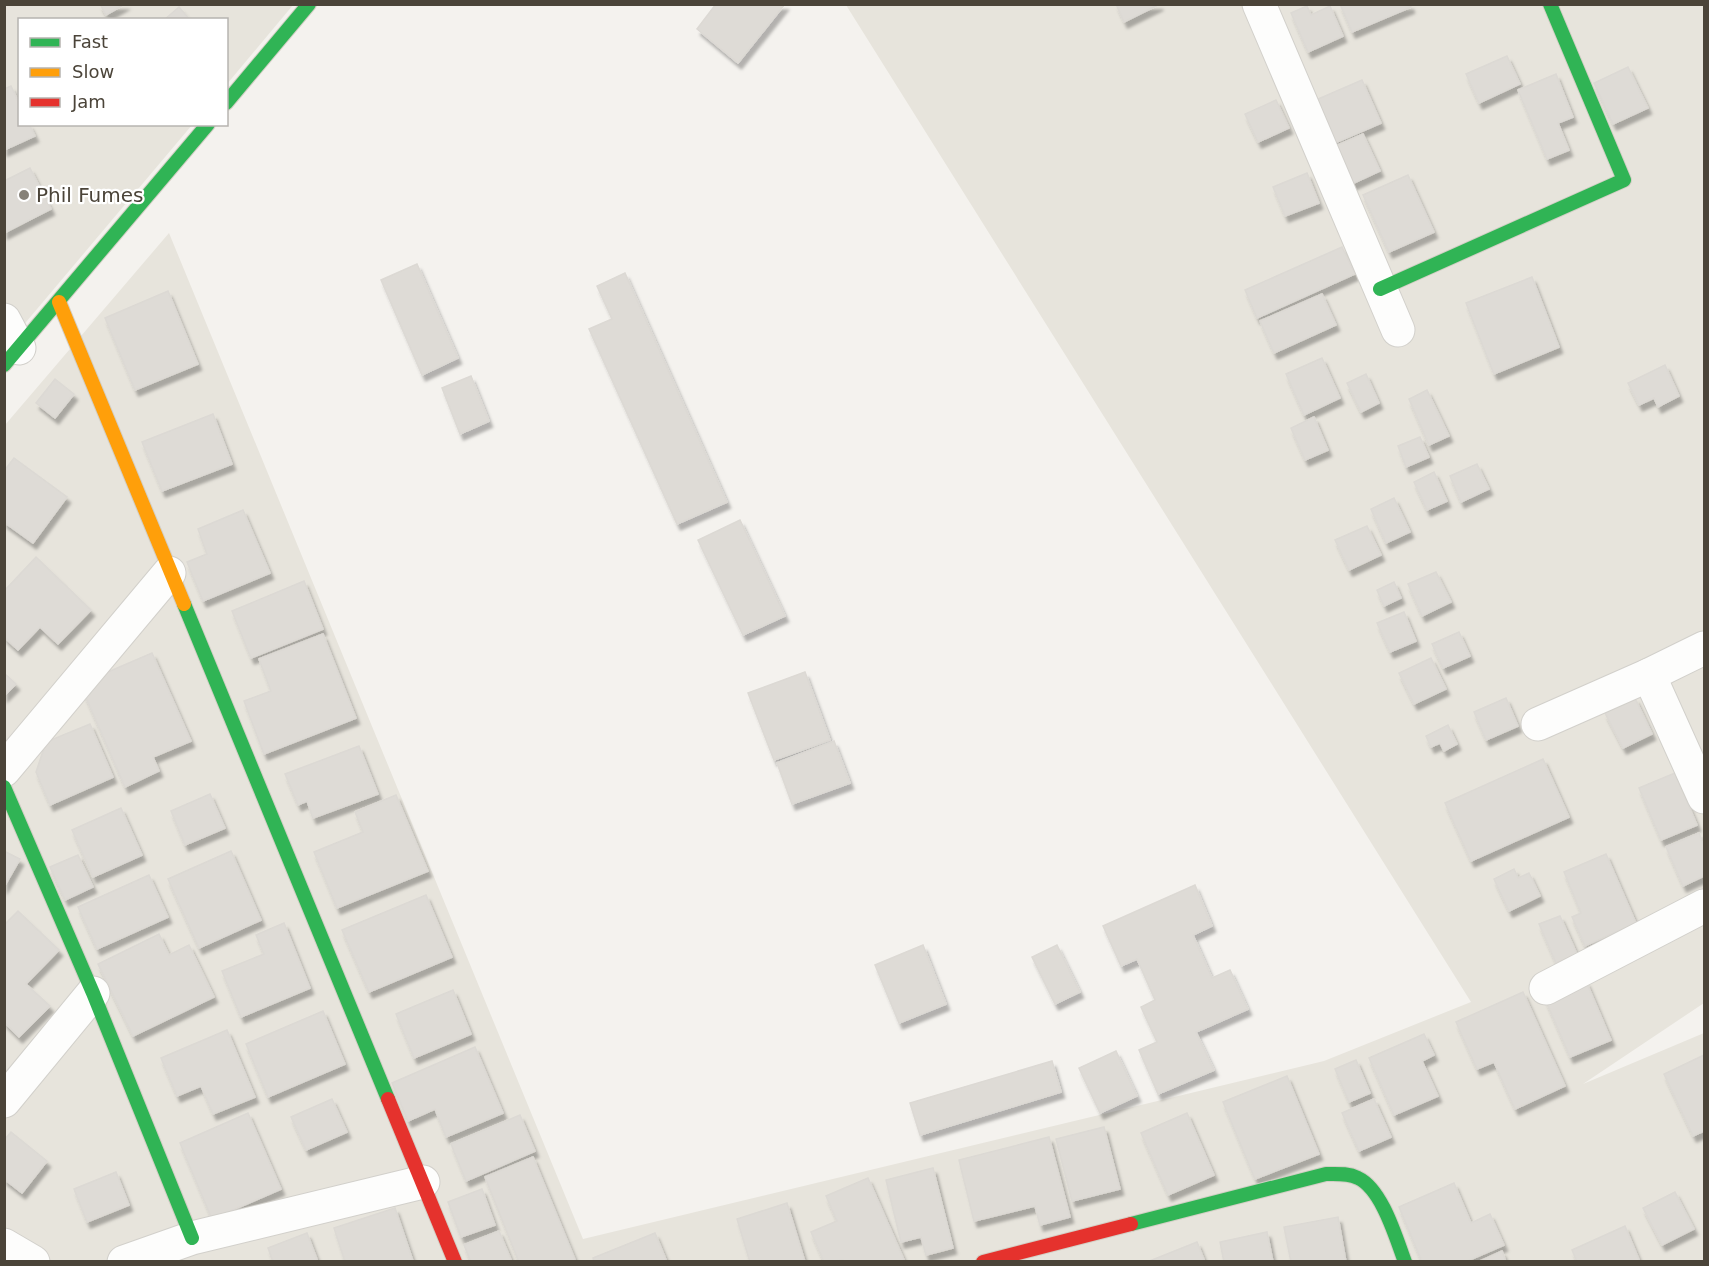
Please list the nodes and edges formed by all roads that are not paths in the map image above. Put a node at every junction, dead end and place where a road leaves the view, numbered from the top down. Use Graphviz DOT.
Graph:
graph roads {
  1 [pos="309,4"];
  2 [pos="1259,4"];
  3 [pos="1550,4"];
  4 [pos="228,101"];
  5 [pos="206,126"];
  6 [pos="1380,290"];
  7 [pos="58,302"];
  8 [pos="1398,330"];
  9 [pos="9,344"];
  10 [pos="169,573"];
  11 [pos="1704,648"];
  12 [pos="1649,675"];
  13 [pos="1538,724"];
  14 [pos="4,770"];
  15 [pos="4,787"];
  16 [pos="1704,797"];
  17 [pos="1704,906"];
  18 [pos="1546,988"];
  19 [pos="93,993"];
  20 [pos="4,1101"];
  21 [pos="423,1182"];
  22 [pos="192,1238"];
  23 [pos="4,1245"];
  24 [pos="33,1262"];
  25 [pos="124,1262"];
  26 [pos="454,1262"];
  27 [pos="983,1262"];
  28 [pos="1405,1262"];
  1 -- 4 [label="street"];
  2 -- 6 [label="street"];
  3 -- 6 [label="street"];
  5 -- 7 [label="street"];
  6 -- 8 [label="street"];
  7 -- 9 [label="street"];
  7 -- 10 [label="street"];
  10 -- 14 [label="street"];
  10 -- 21 [label="street"];
  11 -- 12 [label="street"];
  12 -- 13 [label="street"];
  12 -- 16 [label="street"];
  15 -- 19 [label="street"];
  17 -- 18 [label="street"];
  19 -- 20 [label="street"];
  19 -- 22 [label="street"];
  21 -- 22 [label="street"];
  21 -- 26 [label="street"];
  22 -- 25 [label="street"];
  23 -- 24 [label="street"];
  27 -- 28 [label="street"];
}
